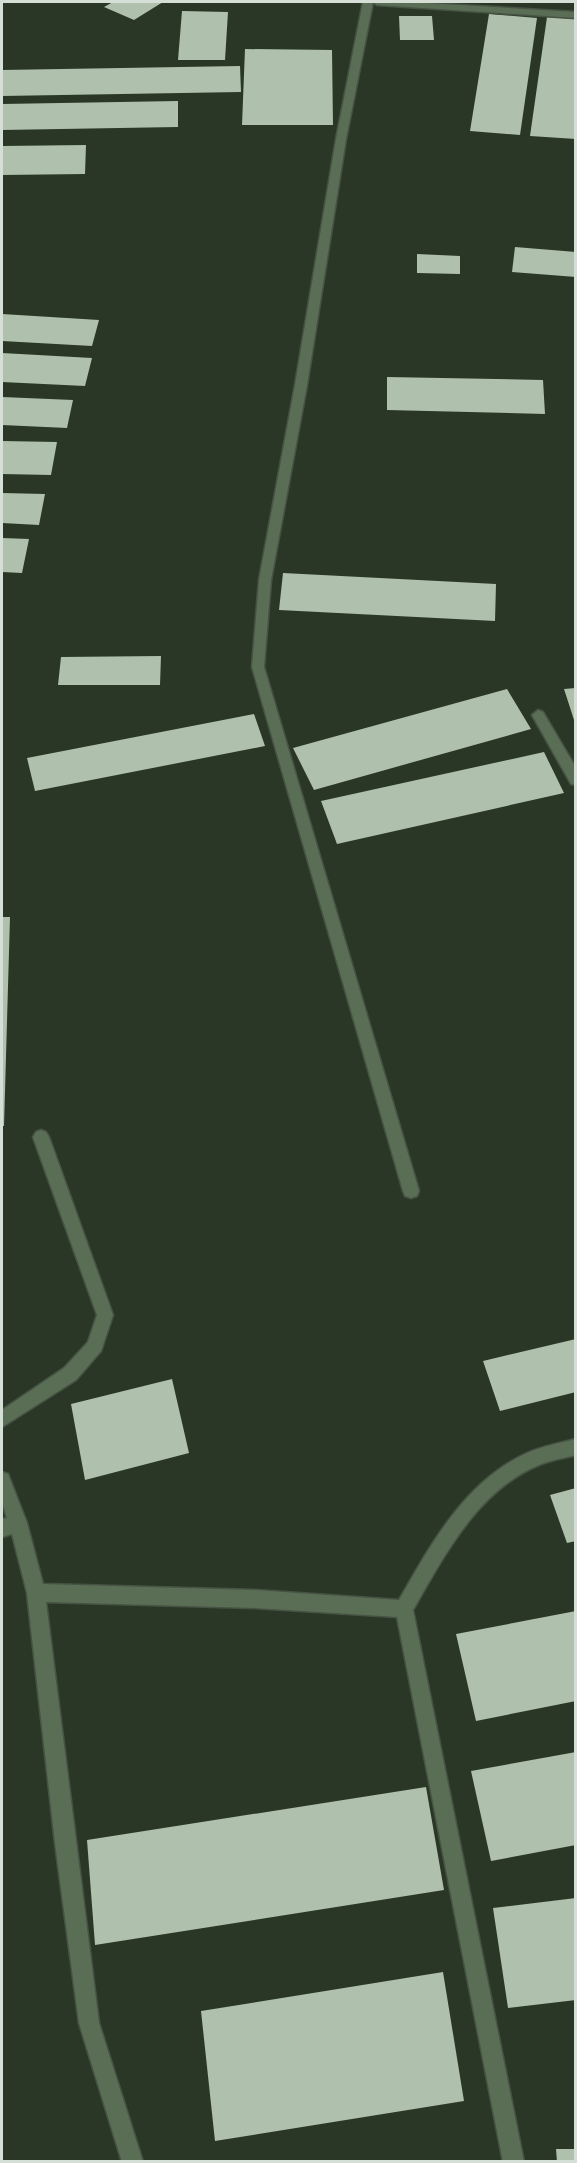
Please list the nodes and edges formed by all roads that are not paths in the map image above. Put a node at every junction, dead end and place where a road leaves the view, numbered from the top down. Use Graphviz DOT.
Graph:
graph roads {
  1 [pos="368,2"];
  2 [pos="377,2"];
  3 [pos="576,15"];
  4 [pos="538,715"];
  5 [pos="576,780"];
  6 [pos="40,1137"];
  7 [pos="411,1191"];
  8 [pos="2,1419"];
  9 [pos="576,1447"];
  10 [pos="2,1480"];
  11 [pos="10,1525"];
  12 [pos="36,1593"];
  13 [pos="404,1609"];
  14 [pos="133,2162"];
  15 [pos="514,2162"];
  1 -- 7 [label="lane"];
  2 -- 3 [label="lane"];
  4 -- 5 [label="lane"];
  6 -- 8 [label="lane"];
  9 -- 13 [label="lane"];
  10 -- 11 [label="lane"];
  11 -- 12 [label="lane"];
  12 -- 13 [label="lane"];
  12 -- 14 [label="lane"];
  13 -- 15 [label="lane"];
}
